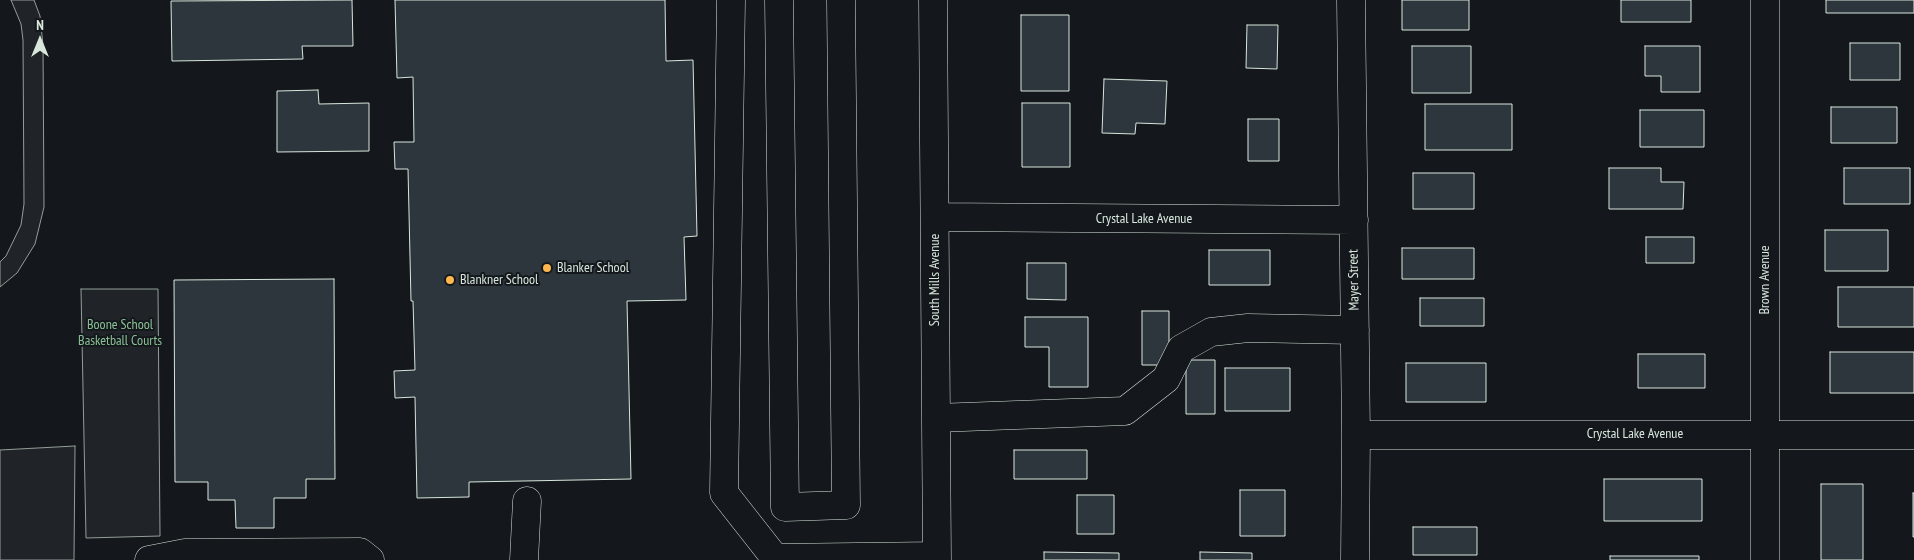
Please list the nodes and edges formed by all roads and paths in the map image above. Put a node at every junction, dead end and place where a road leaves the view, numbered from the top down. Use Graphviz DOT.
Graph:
graph roads {
  1 [pos="731,0"];
  2 [pos="779,0"];
  3 [pos="841,0"];
  4 [pos="933,0"];
  5 [pos="1351,0"];
  6 [pos="1764,0"];
  7 [pos="935,217"];
  8 [pos="1354,220"];
  9 [pos="1355,330"];
  10 [pos="936,418"];
  11 [pos="1764,434"];
  12 [pos="1914,434"];
  13 [pos="1356,435"];
  14 [pos="528,501"];
  15 [pos="937,558"];
  16 [pos="149,560"];
  17 [pos="370,560"];
  18 [pos="524,560"];
  19 [pos="1355,560"];
  20 [pos="1764,560"];
  1 -- 15 [label="street"];
  2 -- 3 [label="street"];
  4 -- 7 [label="street, South Mills Avenue"];
  5 -- 8 [label="street, Mayer Street"];
  6 -- 11 [label="street, Brown Avenue"];
  7 -- 8 [label="street, Crystal Lake Avenue"];
  7 -- 10 [label="street, South Mills Avenue"];
  8 -- 9 [label="street, Mayer Street"];
  9 -- 10 [label="street"];
  9 -- 13 [label="street, Mayer Street"];
  10 -- 15 [label="street, South Mills Avenue"];
  11 -- 12 [label="street, Crystal Lake Avenue"];
  11 -- 13 [label="street, Crystal Lake Avenue"];
  11 -- 20 [label="street, Brown Avenue"];
  13 -- 19 [label="street, Mayer Street"];
  14 -- 18 [label="street"];
  16 -- 17 [label="street"];
}
